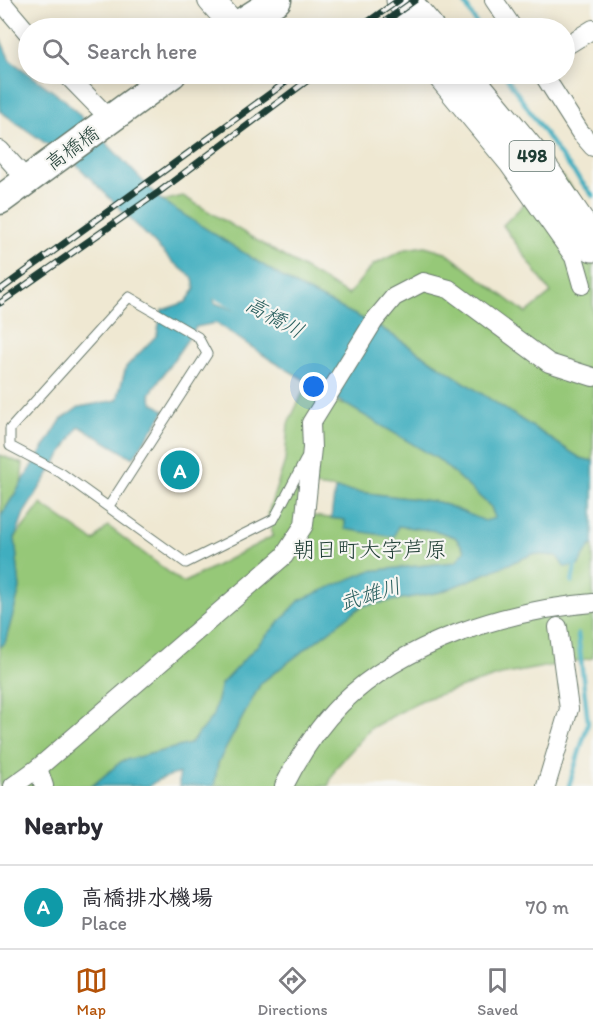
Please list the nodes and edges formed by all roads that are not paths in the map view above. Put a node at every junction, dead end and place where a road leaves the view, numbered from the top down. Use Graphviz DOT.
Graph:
graph roads {
  1 [pos="0,0"];
  2 [pos="211,0"];
  3 [pos="277,0"];
  4 [pos="494,0"];
  5 [pos="226,18"];
  6 [pos="249,18"];
  7 [pos="506,18"];
  8 [pos="18,21"];
  9 [pos="593,29"];
  10 [pos="575,40"];
  11 [pos="75,84"];
  12 [pos="158,84"];
  13 [pos="456,84"];
  14 [pos="458,84"];
  15 [pos="549,84"];
  16 [pos="108,121"];
  17 [pos="593,147"];
  18 [pos="0,150"];
  19 [pos="33,176"];
  20 [pos="0,200"];
  21 [pos="593,245"];
  22 [pos="582,285"];
  23 [pos="593,377"];
  24 [pos="312,448"];
  25 [pos="109,506"];
  26 [pos="593,603"];
  27 [pos="558,627"];
  28 [pos="38,768"];
  29 [pos="13,786"];
  30 [pos="44,786"];
  31 [pos="284,786"];
  32 [pos="546,786"];
  1 -- 8 [label="street"];
  2 -- 5 [label="main road"];
  3 -- 6 [label="main road"];
  4 -- 7 [label="street"];
  9 -- 10 [label="street"];
  11 -- 16 [label="street"];
  12 -- 16 [label="main road, 高橋橋"];
  13 -- 22 [label="street"];
  14 -- 21 [label="highway, 498"];
  15 -- 17 [label="street"];
  16 -- 19 [label="main road, 高橋橋"];
  18 -- 19 [label="street"];
  19 -- 20 [label="main road, 高橋橋"];
  23 -- 24 [label="street"];
  24 -- 25 [label="lane"];
  24 -- 28 [label="street"];
  25 -- 25 [label="lane"];
  26 -- 31 [label="street"];
  27 -- 32 [label="street"];
  28 -- 29 [label="street"];
  28 -- 30 [label="street"];
}
